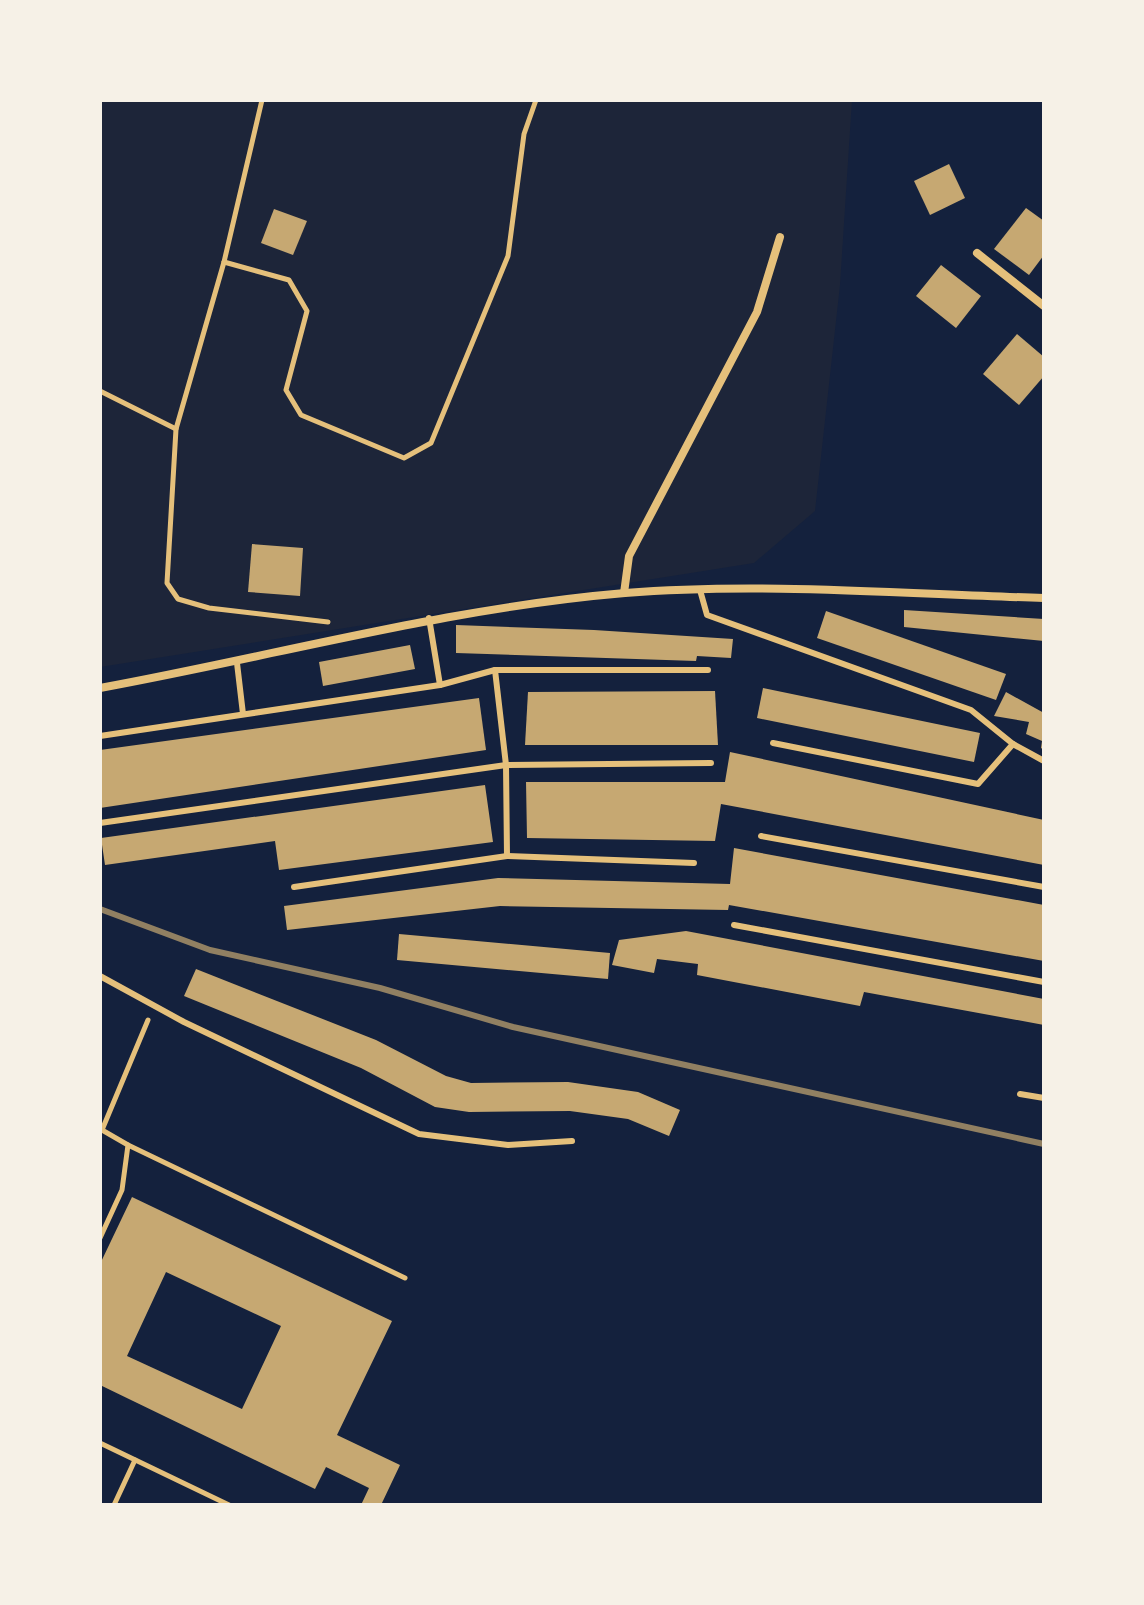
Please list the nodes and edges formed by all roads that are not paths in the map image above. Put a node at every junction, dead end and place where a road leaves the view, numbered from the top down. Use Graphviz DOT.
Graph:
graph roads {
  1 [pos="780,237"];
  2 [pos="977,253"];
  3 [pos="1044,306"];
  4 [pos="700,590"];
  5 [pos="624,593"];
  6 [pos="1044,598"];
  7 [pos="429,618"];
  8 [pos="237,663"];
  9 [pos="495,670"];
  10 [pos="708,670"];
  11 [pos="440,685"];
  12 [pos="100,688"];
  13 [pos="243,714"];
  14 [pos="100,736"];
  15 [pos="773,743"];
  16 [pos="1013,744"];
  17 [pos="1044,761"];
  18 [pos="711,763"];
  19 [pos="506,765"];
  20 [pos="100,823"];
  21 [pos="761,836"];
  22 [pos="507,856"];
  23 [pos="694,863"];
  24 [pos="294,887"];
  25 [pos="1044,887"];
  26 [pos="734,925"];
  27 [pos="100,976"];
  28 [pos="1044,982"];
  29 [pos="1020,1094"];
  30 [pos="1044,1098"];
  31 [pos="572,1141"];
  1 -- 5 [label="street"];
  2 -- 3 [label="street"];
  4 -- 5 [label="street"];
  4 -- 6 [label="street"];
  4 -- 16 [label="lane"];
  5 -- 7 [label="street"];
  7 -- 8 [label="street"];
  7 -- 11 [label="lane"];
  8 -- 12 [label="street"];
  8 -- 13 [label="lane"];
  9 -- 10 [label="lane"];
  9 -- 11 [label="lane"];
  9 -- 19 [label="lane"];
  11 -- 13 [label="lane"];
  13 -- 14 [label="lane"];
  15 -- 16 [label="lane"];
  16 -- 17 [label="lane"];
  18 -- 19 [label="lane"];
  19 -- 20 [label="lane"];
  19 -- 22 [label="lane"];
  21 -- 25 [label="lane"];
  22 -- 23 [label="lane"];
  22 -- 24 [label="lane"];
  26 -- 28 [label="lane"];
  27 -- 31 [label="lane"];
  29 -- 30 [label="lane"];
}
